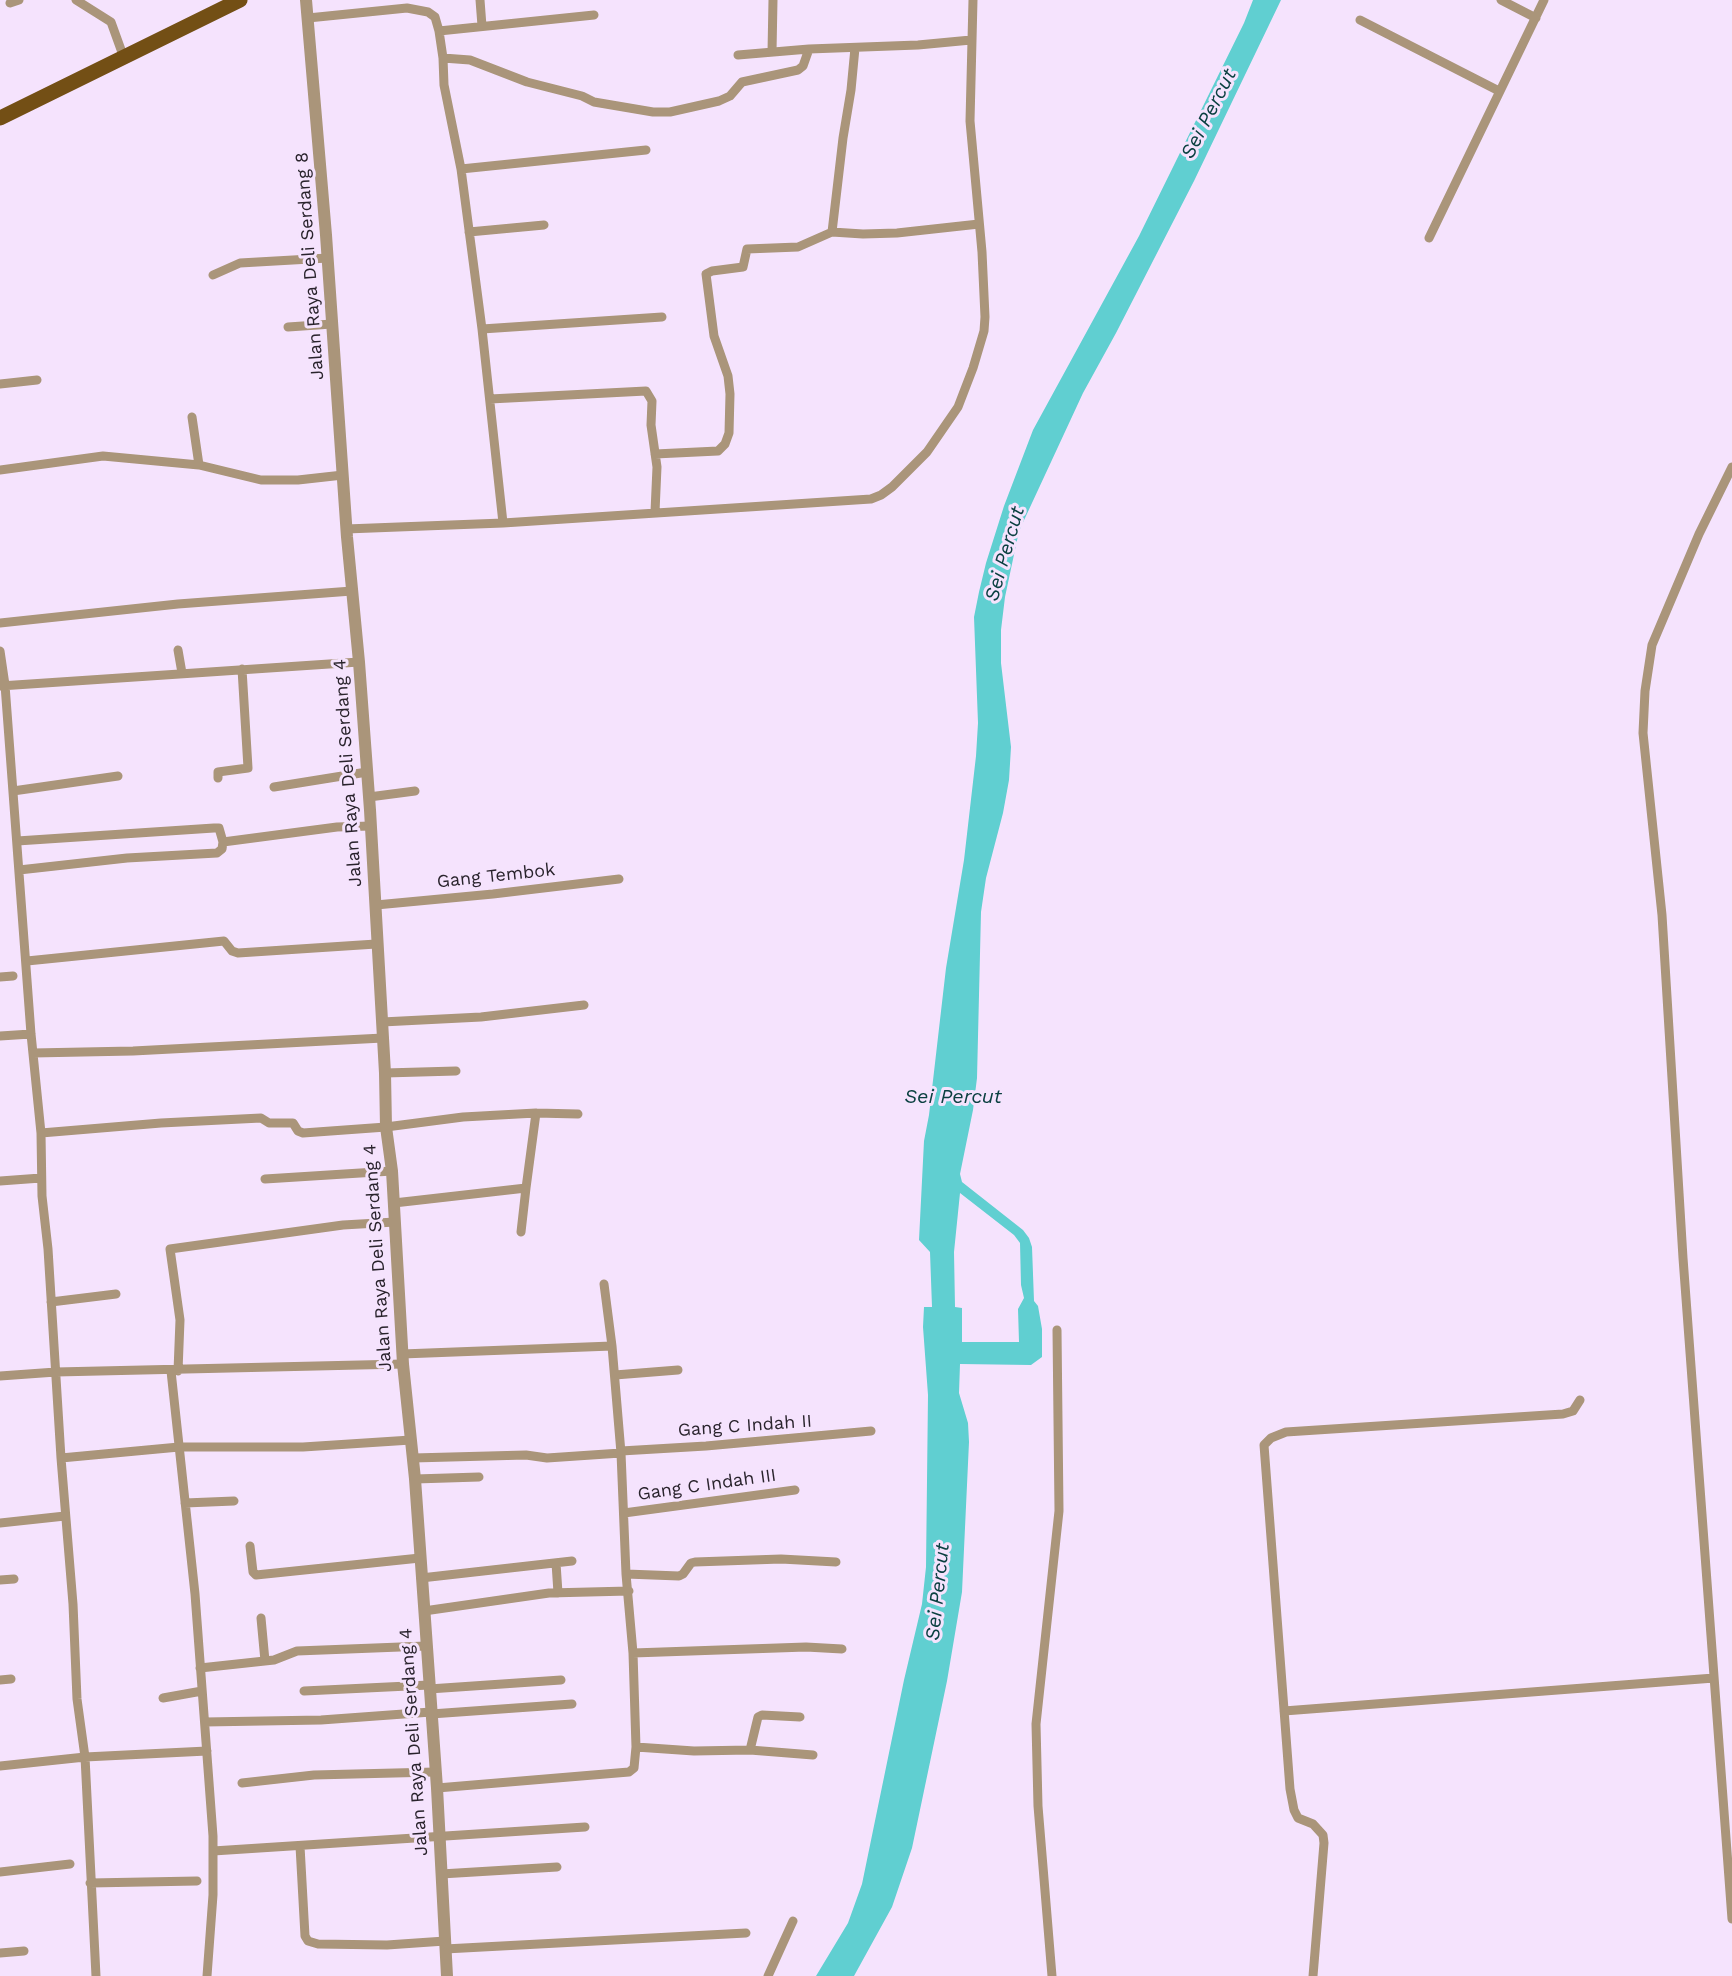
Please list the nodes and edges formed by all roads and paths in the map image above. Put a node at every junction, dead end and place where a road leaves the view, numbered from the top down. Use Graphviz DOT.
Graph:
graph roads {
  1 [pos="76,0"];
  2 [pos="240,0"];
  3 [pos="306,0"];
  4 [pos="480,0"];
  5 [pos="773,0"];
  6 [pos="973,0"];
  7 [pos="1501,0"];
  8 [pos="1545,0"];
  9 [pos="594,15"];
  10 [pos="308,18"];
  11 [pos="1536,18"];
  12 [pos="1360,20"];
  13 [pos="482,26"];
  14 [pos="439,31"];
  15 [pos="970,40"];
  16 [pos="855,48"];
  17 [pos="809,49"];
  18 [pos="772,52"];
  19 [pos="738,55"];
  20 [pos="124,58"];
  21 [pos="443,58"];
  22 [pos="1499,91"];
  23 [pos="0,118"];
  24 [pos="646,150"];
  25 [pos="461,169"];
  26 [pos="979,224"];
  27 [pos="544,225"];
  28 [pos="469,232"];
  29 [pos="832,232"];
  30 [pos="1429,238"];
  31 [pos="328,258"];
  32 [pos="213,275"];
  33 [pos="662,317"];
  34 [pos="332,324"];
  35 [pos="288,327"];
  36 [pos="482,329"];
  37 [pos="37,380"];
  38 [pos="0,384"];
  39 [pos="490,399"];
  40 [pos="192,417"];
  41 [pos="655,454"];
  42 [pos="199,465"];
  43 [pos="1732,467"];
  44 [pos="0,470"];
  45 [pos="343,475"];
  46 [pos="655,512"];
  47 [pos="503,523"];
  48 [pos="346,532"];
  49 [pos="352,591"];
  50 [pos="0,623"];
  51 [pos="178,650"];
  52 [pos="0,651"];
  53 [pos="359,662"];
  54 [pos="242,669"];
  55 [pos="182,673"];
  56 [pos="3,686"];
  57 [pos="4,736"];
  58 [pos="367,772"];
  59 [pos="118,776"];
  60 [pos="218,778"];
  61 [pos="274,787"];
  62 [pos="13,791"];
  63 [pos="415,791"];
  64 [pos="369,797"];
  65 [pos="371,826"];
  66 [pos="17,841"];
  67 [pos="223,842"];
  68 [pos="20,870"];
  69 [pos="620,879"];
  70 [pos="376,905"];
  71 [pos="376,944"];
  72 [pos="27,961"];
  73 [pos="13,976"];
  74 [pos="0,977"];
  75 [pos="584,1005"];
  76 [pos="382,1022"];
  77 [pos="31,1034"];
  78 [pos="0,1036"];
  79 [pos="383,1038"];
  80 [pos="33,1053"];
  81 [pos="456,1071"];
  82 [pos="385,1073"];
  83 [pos="536,1113"];
  84 [pos="578,1114"];
  85 [pos="386,1127"];
  86 [pos="40,1133"];
  87 [pos="392,1171"];
  88 [pos="41,1178"];
  89 [pos="265,1179"];
  90 [pos="0,1181"];
  91 [pos="526,1188"];
  92 [pos="394,1203"];
  93 [pos="395,1222"];
  94 [pos="521,1232"];
  95 [pos="604,1284"];
  96 [pos="116,1294"];
  97 [pos="51,1302"];
  98 [pos="1057,1330"];
  99 [pos="612,1346"];
  100 [pos="403,1359"];
  101 [pos="678,1370"];
  102 [pos="175,1371"];
  103 [pos="56,1372"];
  104 [pos="615,1375"];
  105 [pos="0,1376"];
  106 [pos="1580,1400"];
  107 [pos="871,1431"];
  108 [pos="411,1440"];
  109 [pos="179,1448"];
  110 [pos="621,1452"];
  111 [pos="61,1458"];
  112 [pos="413,1458"];
  113 [pos="478,1477"];
  114 [pos="415,1479"];
  115 [pos="795,1490"];
  116 [pos="234,1501"];
  117 [pos="185,1503"];
  118 [pos="624,1513"];
  119 [pos="65,1516"];
  120 [pos="0,1522"];
  121 [pos="250,1546"];
  122 [pos="420,1558"];
  123 [pos="572,1562"];
  124 [pos="836,1562"];
  125 [pos="556,1563"];
  126 [pos="626,1574"];
  127 [pos="421,1578"];
  128 [pos="14,1579"];
  129 [pos="0,1580"];
  130 [pos="629,1591"];
  131 [pos="558,1593"];
  132 [pos="424,1611"];
  133 [pos="261,1618"];
  134 [pos="426,1646"];
  135 [pos="842,1648"];
  136 [pos="633,1653"];
  137 [pos="265,1661"];
  138 [pos="200,1668"];
  139 [pos="1714,1678"];
  140 [pos="11,1679"];
  141 [pos="0,1680"];
  142 [pos="561,1680"];
  143 [pos="429,1687"];
  144 [pos="202,1691"];
  145 [pos="304,1691"];
  146 [pos="163,1698"];
  147 [pos="572,1704"];
  148 [pos="1284,1711"];
  149 [pos="431,1713"];
  150 [pos="800,1717"];
  151 [pos="205,1722"];
  152 [pos="636,1747"];
  153 [pos="750,1750"];
  154 [pos="207,1751"];
  155 [pos="813,1755"];
  156 [pos="85,1757"];
  157 [pos="0,1766"];
  158 [pos="435,1772"];
  159 [pos="242,1783"];
  160 [pos="437,1788"];
  161 [pos="585,1827"];
  162 [pos="440,1837"];
  163 [pos="300,1846"];
  164 [pos="213,1851"];
  165 [pos="70,1864"];
  166 [pos="557,1867"];
  167 [pos="0,1872"];
  168 [pos="441,1874"];
  169 [pos="197,1881"];
  170 [pos="90,1883"];
  171 [pos="1732,1920"];
  172 [pos="793,1921"];
  173 [pos="746,1933"];
  174 [pos="445,1945"];
  175 [pos="24,1951"];
  176 [pos="0,1953"];
  177 [pos="96,1976"];
  178 [pos="207,1976"];
  179 [pos="447,1976"];
  180 [pos="768,1976"];
  181 [pos="1052,1976"];
  182 [pos="1313,1976"];
  1 -- 20 [label="street"];
  2 -- 20 [label="main road"];
  3 -- 10 [label="street, Jalan Raya Deli Serdang 8"];
  4 -- 13 [label="street"];
  5 -- 18 [label="street"];
  6 -- 15 [label="street"];
  7 -- 11 [label="street"];
  8 -- 11 [label="street"];
  9 -- 13 [label="street"];
  10 -- 14 [label="street"];
  10 -- 31 [label="street, Jalan Raya Deli Serdang 8"];
  11 -- 22 [label="street"];
  12 -- 22 [label="street"];
  13 -- 14 [label="street"];
  14 -- 21 [label="street"];
  15 -- 16 [label="street"];
  15 -- 26 [label="street"];
  16 -- 17 [label="street"];
  16 -- 29 [label="street"];
  17 -- 18 [label="street"];
  17 -- 21 [label="street"];
  18 -- 19 [label="street"];
  20 -- 23 [label="main road"];
  21 -- 25 [label="street"];
  22 -- 30 [label="street"];
  24 -- 25 [label="street"];
  25 -- 28 [label="street"];
  26 -- 29 [label="street"];
  26 -- 46 [label="street"];
  27 -- 28 [label="street"];
  28 -- 36 [label="street"];
  29 -- 41 [label="street"];
  31 -- 32 [label="street"];
  31 -- 34 [label="street, Jalan Raya Deli Serdang 8"];
  33 -- 36 [label="street"];
  34 -- 35 [label="street"];
  34 -- 45 [label="street, Jalan Raya Deli Serdang 8"];
  36 -- 39 [label="street"];
  37 -- 38 [label="street"];
  39 -- 41 [label="street"];
  39 -- 47 [label="street"];
  40 -- 42 [label="street"];
  41 -- 46 [label="street"];
  42 -- 44 [label="street"];
  42 -- 45 [label="street"];
  43 -- 139 [label="street"];
  45 -- 48 [label="street, Jalan Raya Deli Serdang 8"];
  46 -- 47 [label="street"];
  47 -- 48 [label="street"];
  48 -- 49 [label="street, Jalan Raya Deli Serdang 4"];
  49 -- 50 [label="street"];
  49 -- 53 [label="street, Jalan Raya Deli Serdang 4"];
  51 -- 55 [label="street"];
  52 -- 56 [label="street"];
  53 -- 54 [label="street"];
  53 -- 58 [label="street, Jalan Raya Deli Serdang 4"];
  54 -- 55 [label="street"];
  54 -- 60 [label="street"];
  55 -- 56 [label="street"];
  56 -- 57 [label="street"];
  57 -- 62 [label="street"];
  58 -- 61 [label="street"];
  58 -- 64 [label="street, Jalan Raya Deli Serdang 4"];
  59 -- 62 [label="street"];
  62 -- 66 [label="street"];
  63 -- 64 [label="street"];
  64 -- 65 [label="street, Jalan Raya Deli Serdang 4"];
  65 -- 67 [label="street"];
  65 -- 70 [label="street, Jalan Raya Deli Serdang 4"];
  66 -- 67 [label="street"];
  66 -- 68 [label="street"];
  67 -- 68 [label="street"];
  68 -- 72 [label="street"];
  69 -- 70 [label="street, Gang Tembok"];
  70 -- 71 [label="street, Jalan Raya Deli Serdang 4"];
  71 -- 72 [label="street"];
  71 -- 76 [label="street, Jalan Raya Deli Serdang 4"];
  72 -- 77 [label="street"];
  73 -- 74 [label="street"];
  75 -- 76 [label="street"];
  76 -- 79 [label="street, Jalan Raya Deli Serdang 4"];
  77 -- 78 [label="street"];
  77 -- 80 [label="street"];
  79 -- 80 [label="street"];
  79 -- 82 [label="street, Jalan Raya Deli Serdang 4"];
  80 -- 86 [label="street"];
  81 -- 82 [label="street"];
  82 -- 85 [label="street, Jalan Raya Deli Serdang 4"];
  83 -- 84 [label="street"];
  83 -- 85 [label="street"];
  83 -- 91 [label="street"];
  85 -- 86 [label="street"];
  85 -- 87 [label="street, Jalan Raya Deli Serdang 4"];
  86 -- 88 [label="street"];
  87 -- 89 [label="street"];
  87 -- 92 [label="street, Jalan Raya Deli Serdang 4"];
  88 -- 90 [label="street"];
  88 -- 97 [label="street"];
  91 -- 92 [label="street"];
  91 -- 94 [label="street"];
  92 -- 93 [label="street, Jalan Raya Deli Serdang 4"];
  93 -- 100 [label="street, Jalan Raya Deli Serdang 4"];
  93 -- 102 [label="street"];
  95 -- 99 [label="street"];
  96 -- 97 [label="street"];
  97 -- 103 [label="street"];
  98 -- 181 [label="street"];
  99 -- 100 [label="street"];
  99 -- 104 [label="street"];
  100 -- 102 [label="street"];
  100 -- 108 [label="street, Jalan Raya Deli Serdang 4"];
  101 -- 104 [label="street"];
  102 -- 103 [label="street"];
  102 -- 109 [label="street"];
  103 -- 105 [label="street"];
  103 -- 111 [label="street"];
  104 -- 110 [label="street"];
  106 -- 148 [label="street"];
  107 -- 110 [label="street, Gang C Indah II"];
  108 -- 109 [label="street"];
  108 -- 112 [label="street, Jalan Raya Deli Serdang 4"];
  109 -- 111 [label="street"];
  109 -- 117 [label="street"];
  110 -- 112 [label="street, Gang C Indah II"];
  110 -- 118 [label="street"];
  111 -- 119 [label="street"];
  112 -- 114 [label="street, Jalan Raya Deli Serdang 4"];
  113 -- 114 [label="street"];
  114 -- 122 [label="street, Jalan Raya Deli Serdang 4"];
  115 -- 118 [label="street, Gang C Indah III"];
  116 -- 117 [label="street"];
  117 -- 138 [label="street"];
  118 -- 126 [label="street"];
  119 -- 120 [label="street"];
  119 -- 156 [label="street"];
  121 -- 122 [label="street"];
  122 -- 127 [label="street, Jalan Raya Deli Serdang 4"];
  123 -- 125 [label="street"];
  124 -- 126 [label="street"];
  125 -- 127 [label="street"];
  125 -- 131 [label="street"];
  126 -- 130 [label="street"];
  127 -- 132 [label="street, Jalan Raya Deli Serdang 4"];
  128 -- 129 [label="street"];
  130 -- 131 [label="street"];
  130 -- 136 [label="street"];
  131 -- 132 [label="street"];
  132 -- 134 [label="street, Jalan Raya Deli Serdang 4"];
  133 -- 137 [label="street"];
  134 -- 137 [label="street"];
  134 -- 143 [label="street, Jalan Raya Deli Serdang 4"];
  135 -- 136 [label="street"];
  136 -- 152 [label="street"];
  137 -- 138 [label="street"];
  138 -- 144 [label="street"];
  139 -- 148 [label="street"];
  139 -- 171 [label="street"];
  140 -- 141 [label="street"];
  142 -- 143 [label="street"];
  143 -- 145 [label="street"];
  143 -- 149 [label="street, Jalan Raya Deli Serdang 4"];
  144 -- 146 [label="street"];
  144 -- 151 [label="street"];
  147 -- 149 [label="street"];
  148 -- 182 [label="street"];
  149 -- 151 [label="street"];
  149 -- 158 [label="street, Jalan Raya Deli Serdang 4"];
  150 -- 153 [label="street"];
  151 -- 154 [label="street"];
  152 -- 153 [label="street"];
  152 -- 160 [label="street"];
  153 -- 155 [label="street"];
  154 -- 156 [label="street"];
  154 -- 164 [label="street"];
  156 -- 157 [label="street"];
  156 -- 170 [label="street"];
  158 -- 159 [label="street"];
  158 -- 160 [label="street, Jalan Raya Deli Serdang 4"];
  160 -- 162 [label="street, Jalan Raya Deli Serdang 4"];
  161 -- 162 [label="street"];
  162 -- 163 [label="street"];
  162 -- 168 [label="street, Jalan Raya Deli Serdang 4"];
  163 -- 164 [label="street"];
  163 -- 174 [label="street"];
  164 -- 178 [label="street"];
  165 -- 167 [label="street"];
  166 -- 168 [label="street"];
  168 -- 174 [label="street, Jalan Raya Deli Serdang 4"];
  169 -- 170 [label="street"];
  170 -- 177 [label="street"];
  172 -- 180 [label="street"];
  173 -- 174 [label="street"];
  174 -- 179 [label="street, Jalan Raya Deli Serdang 4"];
  175 -- 176 [label="street"];
}
